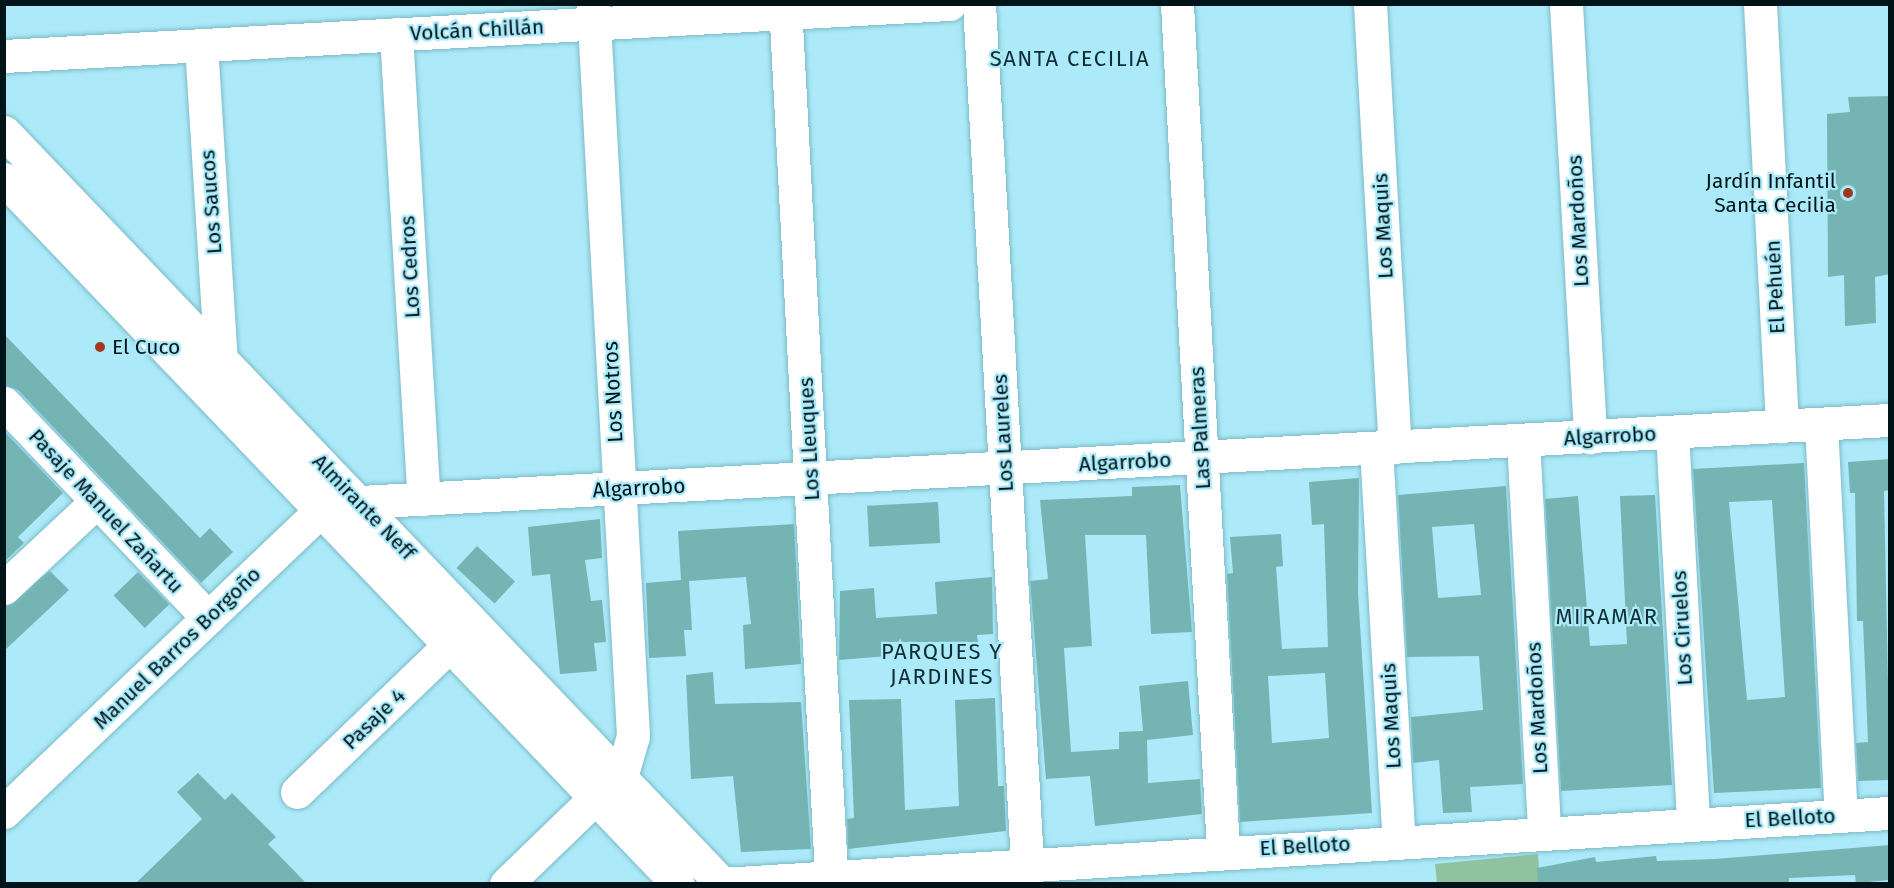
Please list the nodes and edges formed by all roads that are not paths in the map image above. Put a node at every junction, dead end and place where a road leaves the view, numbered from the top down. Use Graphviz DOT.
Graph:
graph roads {
  1 [pos="950,4"];
  2 [pos="979,4"];
  3 [pos="1177,4"];
  4 [pos="1370,4"];
  5 [pos="1566,4"];
  6 [pos="1760,4"];
  7 [pos="785,9"];
  8 [pos="593,14"];
  9 [pos="396,34"];
  10 [pos="201,45"];
  11 [pos="4,56"];
  12 [pos="4,132"];
  13 [pos="4,179"];
  14 [pos="221,359"];
  15 [pos="4,403"];
  16 [pos="1890,420"];
  17 [pos="1821,424"];
  18 [pos="1782,426"];
  19 [pos="1671,432"];
  20 [pos="1590,437"];
  21 [pos="1523,440"];
  22 [pos="1386,448"];
  23 [pos="1202,457"];
  24 [pos="1005,468"];
  25 [pos="811,478"];
  26 [pos="618,489"];
  27 [pos="424,499"];
  28 [pos="97,501"];
  29 [pos="360,502"];
  30 [pos="321,510"];
  31 [pos="4,588"];
  32 [pos="208,618"];
  33 [pos="450,645"];
  34 [pos="621,777"];
  35 [pos="297,792"];
  36 [pos="596,797"];
  37 [pos="4,812"];
  38 [pos="1890,813"];
  39 [pos="1841,815"];
  40 [pos="1693,824"];
  41 [pos="1544,832"];
  42 [pos="1399,841"];
  43 [pos="1223,851"];
  44 [pos="1043,869"];
  45 [pos="831,873"];
  46 [pos="722,883"];
  47 [pos="506,884"];
  48 [pos="678,884"];
  1 -- 7 [label="street, Volcán Chillán"];
  2 -- 24 [label="street, Los Laureles"];
  3 -- 23 [label="street, Las Palmeras"];
  4 -- 22 [label="street, Los Maquis"];
  5 -- 20 [label="street, Los Mardoños"];
  6 -- 18 [label="street, El Pehuén"];
  7 -- 8 [label="street, Volcán Chillán"];
  7 -- 25 [label="street, Los Lleuques"];
  8 -- 9 [label="street, Volcán Chillán"];
  8 -- 26 [label="street, Los Notros"];
  9 -- 10 [label="street, Volcán Chillán"];
  9 -- 27 [label="street, Los Cedros"];
  10 -- 11 [label="street, Volcán Chillán"];
  10 -- 14 [label="street, Los Saucos"];
  12 -- 14 [label="street, Almirante Neff"];
  13 -- 30 [label="street, Almirante Neff"];
  14 -- 29 [label="street, Almirante Neff"];
  15 -- 28 [label="street, Pasaje Manuel Zañartu"];
  16 -- 17 [label="street, Algarrobo"];
  17 -- 18 [label="street, Algarrobo"];
  17 -- 39 [label="street"];
  18 -- 19 [label="street, Algarrobo"];
  19 -- 20 [label="street, Algarrobo"];
  19 -- 40 [label="street, Los Ciruelos"];
  20 -- 21 [label="street, Algarrobo"];
  21 -- 22 [label="street, Algarrobo"];
  21 -- 41 [label="street, Los Mardoños"];
  22 -- 23 [label="street, Algarrobo"];
  22 -- 42 [label="street, Los Maquis"];
  23 -- 24 [label="street, Algarrobo"];
  23 -- 43 [label="street, Las Palmeras"];
  24 -- 25 [label="street, Algarrobo"];
  24 -- 44 [label="street, Los Laureles"];
  25 -- 26 [label="street, Algarrobo"];
  25 -- 45 [label="street, Los Lleuques"];
  26 -- 27 [label="street, Algarrobo"];
  26 -- 34 [label="street, Los Notros"];
  27 -- 29 [label="street, Algarrobo"];
  28 -- 31 [label="street"];
  28 -- 32 [label="street, Pasaje Manuel Zañartu"];
  29 -- 30 [label="street"];
  29 -- 34 [label="street, Almirante Neff"];
  30 -- 32 [label="street, Manuel Barros Borgoño"];
  30 -- 33 [label="street, Almirante Neff"];
  32 -- 37 [label="street, Manuel Barros Borgoño"];
  33 -- 35 [label="street, Pasaje 4"];
  33 -- 36 [label="street, Almirante Neff"];
  34 -- 46 [label="street, Almirante Neff"];
  36 -- 47 [label="street"];
  36 -- 48 [label="street, Almirante Neff"];
  38 -- 39 [label="street, El Belloto"];
  39 -- 40 [label="street, El Belloto"];
  40 -- 41 [label="street, El Belloto"];
  41 -- 42 [label="street, El Belloto"];
  42 -- 43 [label="street, El Belloto"];
  43 -- 44 [label="street, El Belloto"];
  44 -- 45 [label="street, El Belloto"];
  45 -- 46 [label="street, El Belloto"];
}
